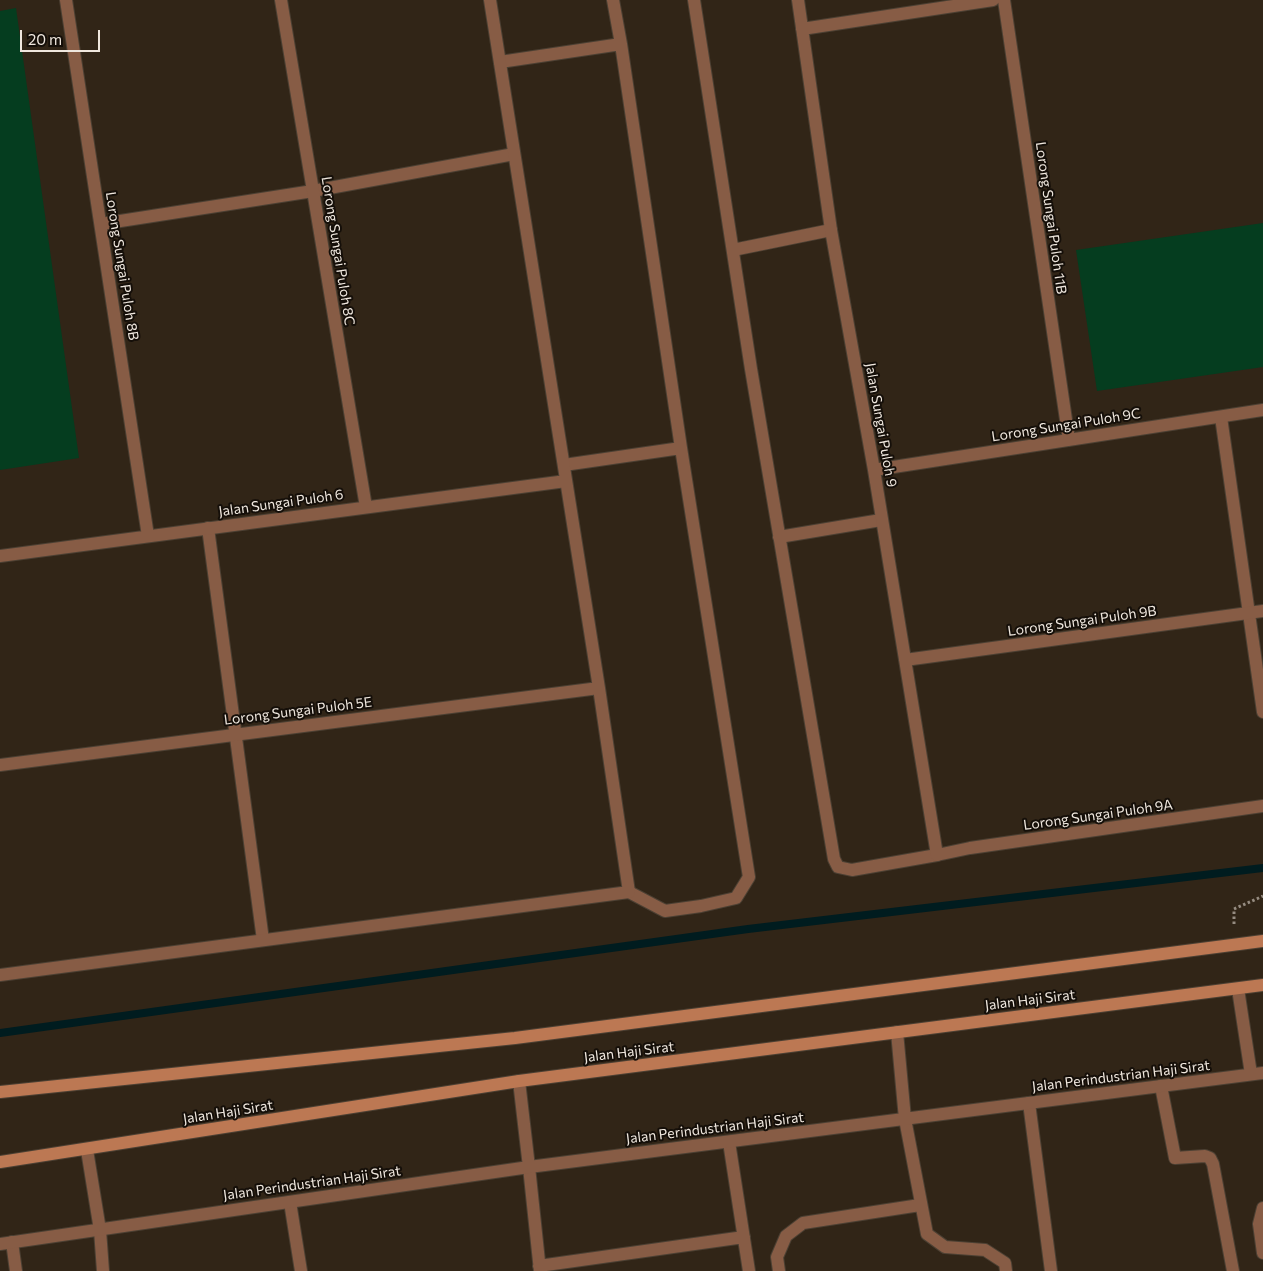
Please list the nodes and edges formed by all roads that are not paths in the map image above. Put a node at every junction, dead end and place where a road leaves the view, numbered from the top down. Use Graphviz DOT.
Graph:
graph roads {
  1 [pos="66,0"];
  2 [pos="281,0"];
  3 [pos="490,0"];
  4 [pos="613,0"];
  5 [pos="694,0"];
  6 [pos="798,0"];
  7 [pos="993,0"];
  8 [pos="1004,0"];
  9 [pos="802,29"];
  10 [pos="620,44"];
  11 [pos="500,62"];
  12 [pos="514,154"];
  13 [pos="313,191"];
  14 [pos="100,224"];
  15 [pos="832,230"];
  16 [pos="732,250"];
  17 [pos="1263,410"];
  18 [pos="1221,417"];
  19 [pos="1069,440"];
  20 [pos="681,448"];
  21 [pos="564,465"];
  22 [pos="874,470"];
  23 [pos="566,480"];
  24 [pos="366,507"];
  25 [pos="881,520"];
  26 [pos="208,528"];
  27 [pos="148,536"];
  28 [pos="779,537"];
  29 [pos="0,556"];
  30 [pos="1263,611"];
  31 [pos="1249,613"];
  32 [pos="905,660"];
  33 [pos="599,688"];
  34 [pos="1263,712"];
  35 [pos="235,734"];
  36 [pos="0,765"];
  37 [pos="1263,806"];
  38 [pos="937,855"];
  39 [pos="630,892"];
  40 [pos="264,940"];
  41 [pos="1263,941"];
  42 [pos="0,975"];
  43 [pos="1263,985"];
  44 [pos="1238,989"];
  45 [pos="897,1032"];
  46 [pos="1257,1073"];
  47 [pos="519,1081"];
  48 [pos="1161,1086"];
  49 [pos="0,1092"];
  50 [pos="1029,1103"];
  51 [pos="906,1119"];
  52 [pos="730,1142"];
  53 [pos="87,1150"];
  54 [pos="0,1162"];
  55 [pos="529,1167"];
  56 [pos="290,1202"];
  57 [pos="920,1205"];
  58 [pos="1263,1208"];
  59 [pos="100,1230"];
  60 [pos="744,1237"];
  61 [pos="6,1243"];
  62 [pos="1263,1253"];
  63 [pos="540,1268"];
  64 [pos="16,1271"];
  65 [pos="103,1271"];
  66 [pos="301,1271"];
  67 [pos="749,1271"];
  68 [pos="779,1271"];
  69 [pos="1006,1271"];
  70 [pos="1051,1271"];
  71 [pos="1233,1271"];
  1 -- 14 [label="street, Lorong Sungai Puloh 8B"];
  2 -- 13 [label="street, Lorong Sungai Puloh 8C"];
  3 -- 11 [label="street"];
  4 -- 10 [label="street"];
  5 -- 16 [label="street"];
  6 -- 9 [label="street, Jalan Sungai Puloh 9"];
  7 -- 9 [label="street"];
  8 -- 19 [label="street, Lorong Sungai Puloh 11B"];
  9 -- 15 [label="street, Jalan Sungai Puloh 9"];
  10 -- 11 [label="street"];
  10 -- 20 [label="street"];
  11 -- 12 [label="street"];
  12 -- 13 [label="street"];
  12 -- 21 [label="street"];
  13 -- 14 [label="street"];
  13 -- 24 [label="street, Lorong Sungai Puloh 8C"];
  14 -- 27 [label="street, Lorong Sungai Puloh 8B"];
  15 -- 16 [label="street"];
  15 -- 22 [label="street, Jalan Sungai Puloh 9"];
  16 -- 28 [label="street"];
  17 -- 18 [label="street, Lorong Sungai Puloh 9C"];
  18 -- 19 [label="street, Lorong Sungai Puloh 9C"];
  18 -- 31 [label="street"];
  19 -- 22 [label="street, Lorong Sungai Puloh 9C"];
  20 -- 21 [label="street"];
  20 -- 39 [label="street"];
  21 -- 23 [label="street"];
  22 -- 25 [label="street, Jalan Sungai Puloh 9"];
  23 -- 24 [label="street, Jalan Sungai Puloh 6"];
  23 -- 33 [label="street"];
  24 -- 26 [label="street, Jalan Sungai Puloh 6"];
  25 -- 28 [label="street"];
  25 -- 32 [label="street, Jalan Sungai Puloh 9"];
  26 -- 27 [label="street, Jalan Sungai Puloh 6"];
  26 -- 35 [label="street"];
  27 -- 29 [label="street, Jalan Sungai Puloh 6"];
  28 -- 38 [label="street, Lorong Sungai Puloh 9A"];
  30 -- 31 [label="street, Lorong Sungai Puloh 9B"];
  31 -- 32 [label="street, Lorong Sungai Puloh 9B"];
  31 -- 34 [label="street"];
  32 -- 38 [label="street, Jalan Sungai Puloh 9"];
  33 -- 35 [label="street, Lorong Sungai Puloh 5E"];
  33 -- 39 [label="street"];
  35 -- 36 [label="street, Lorong Sungai Puloh 5E"];
  35 -- 40 [label="street"];
  37 -- 38 [label="street, Lorong Sungai Puloh 9A"];
  39 -- 40 [label="street"];
  40 -- 42 [label="street"];
  41 -- 49 [label="main road, Jalan Haji Sirat"];
  43 -- 44 [label="main road, Jalan Haji Sirat"];
  44 -- 45 [label="main road, Jalan Haji Sirat"];
  44 -- 46 [label="street, Jalan Perindustrian Haji Sirat"];
  45 -- 47 [label="main road, Jalan Haji Sirat"];
  45 -- 51 [label="street"];
  46 -- 48 [label="street, Jalan Perindustrian Haji Sirat"];
  47 -- 53 [label="main road, Jalan Haji Sirat"];
  47 -- 55 [label="street"];
  48 -- 50 [label="street, Jalan Perindustrian Haji Sirat"];
  48 -- 71 [label="street"];
  50 -- 51 [label="street, Jalan Perindustrian Haji Sirat"];
  50 -- 70 [label="street"];
  51 -- 52 [label="street, Jalan Perindustrian Haji Sirat"];
  51 -- 57 [label="street"];
  52 -- 55 [label="street, Jalan Perindustrian Haji Sirat"];
  52 -- 60 [label="street"];
  53 -- 54 [label="main road, Jalan Haji Sirat"];
  53 -- 59 [label="street"];
  55 -- 56 [label="street, Jalan Perindustrian Haji Sirat"];
  55 -- 63 [label="street"];
  56 -- 59 [label="street, Jalan Perindustrian Haji Sirat"];
  56 -- 66 [label="street"];
  57 -- 68 [label="street"];
  57 -- 69 [label="street"];
  58 -- 62 [label="street"];
  59 -- 61 [label="street, Jalan Perindustrian Haji Sirat"];
  59 -- 65 [label="street"];
  60 -- 63 [label="street"];
  60 -- 67 [label="street"];
  61 -- 64 [label="street"];
}
